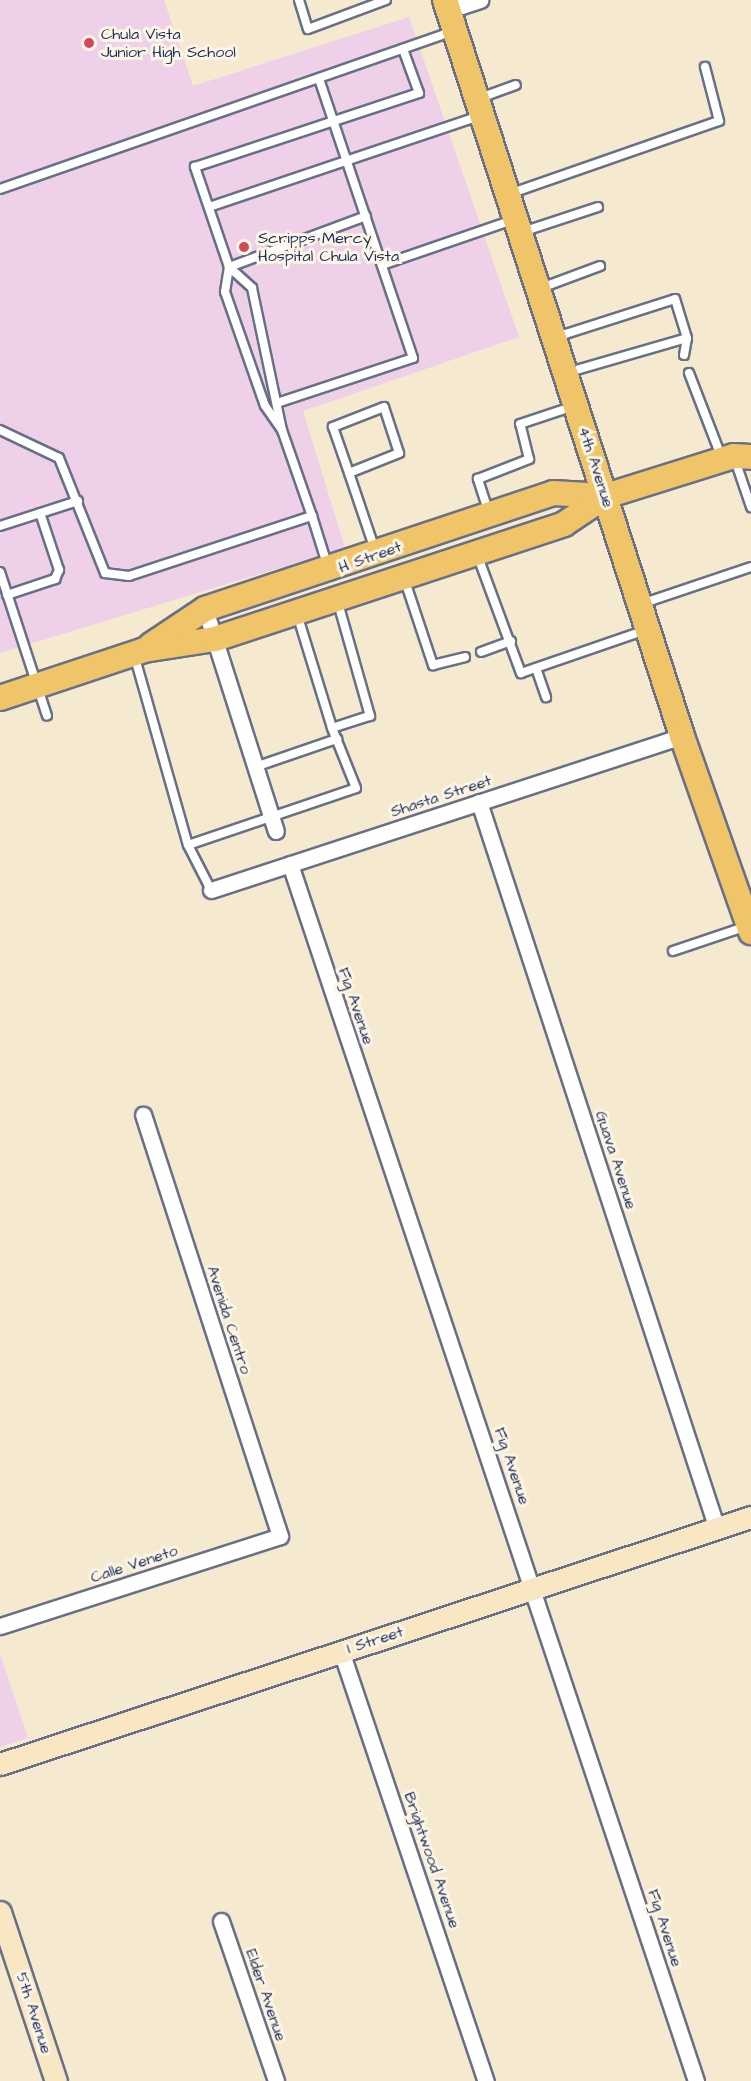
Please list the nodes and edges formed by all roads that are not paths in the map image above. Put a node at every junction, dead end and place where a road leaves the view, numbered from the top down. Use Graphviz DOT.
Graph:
graph roads {
  1 [pos="299,0"];
  2 [pos="386,0"];
  3 [pos="480,0"];
  4 [pos="450,14"];
  5 [pos="403,49"];
  6 [pos="705,67"];
  7 [pos="319,78"];
  8 [pos="516,85"];
  9 [pos="478,108"];
  10 [pos="334,121"];
  11 [pos="348,162"];
  12 [pos="0,189"];
  13 [pos="505,195"];
  14 [pos="209,207"];
  15 [pos="598,207"];
  16 [pos="366,216"];
  17 [pos="516,227"];
  18 [pos="382,265"];
  19 [pos="600,266"];
  20 [pos="229,267"];
  21 [pos="537,290"];
  22 [pos="553,338"];
  23 [pos="687,338"];
  24 [pos="684,355"];
  25 [pos="565,373"];
  26 [pos="689,373"];
  27 [pos="280,402"];
  28 [pos="576,405"];
  29 [pos="0,430"];
  30 [pos="282,430"];
  31 [pos="751,437"];
  32 [pos="736,457"];
  33 [pos="349,473"];
  34 [pos="606,496"];
  35 [pos="78,501"];
  36 [pos="751,507"];
  37 [pos="40,513"];
  38 [pos="489,514"];
  39 [pos="312,516"];
  40 [pos="0,526"];
  41 [pos="477,553"];
  42 [pos="377,554"];
  43 [pos="751,567"];
  44 [pos="0,572"];
  45 [pos="329,572"];
  46 [pos="403,576"];
  47 [pos="7,595"];
  48 [pos="337,599"];
  49 [pos="640,604"];
  50 [pos="205,609"];
  51 [pos="296,612"];
  52 [pos="648,629"];
  53 [pos="215,639"];
  54 [pos="511,640"];
  55 [pos="139,652"];
  56 [pos="481,652"];
  57 [pos="465,657"];
  58 [pos="536,668"];
  59 [pos="36,686"];
  60 [pos="546,697"];
  61 [pos="0,698"];
  62 [pos="46,716"];
  63 [pos="332,728"];
  64 [pos="682,736"];
  65 [pos="337,740"];
  66 [pos="255,767"];
  67 [pos="479,802"];
  68 [pos="271,813"];
  69 [pos="276,831"];
  70 [pos="188,845"];
  71 [pos="290,864"];
  72 [pos="211,890"];
  73 [pos="750,928"];
  74 [pos="673,951"];
  75 [pos="143,1115"];
  76 [pos="751,1517"];
  77 [pos="717,1529"];
  78 [pos="280,1536"];
  79 [pos="534,1590"];
  80 [pos="0,1626"];
  81 [pos="341,1651"];
  82 [pos="0,1764"];
  83 [pos="0,1912"];
  84 [pos="221,1921"];
  85 [pos="56,2081"];
  86 [pos="276,2081"];
  87 [pos="486,2081"];
  88 [pos="696,2081"];
  1 -- 2 [label="lane"];
  3 -- 4 [label="street"];
  4 -- 5 [label="lane"];
  4 -- 9 [label="main road, 4th Avenue"];
  5 -- 7 [label="lane"];
  5 -- 10 [label="lane"];
  6 -- 13 [label="lane"];
  7 -- 10 [label="lane"];
  7 -- 12 [label="lane"];
  8 -- 9 [label="lane"];
  9 -- 11 [label="lane"];
  9 -- 13 [label="main road, 4th Avenue"];
  10 -- 11 [label="lane"];
  10 -- 14 [label="lane"];
  11 -- 14 [label="lane"];
  11 -- 16 [label="lane"];
  13 -- 17 [label="main road, 4th Avenue"];
  14 -- 20 [label="lane"];
  15 -- 17 [label="lane"];
  16 -- 18 [label="lane"];
  16 -- 20 [label="lane"];
  17 -- 18 [label="lane"];
  17 -- 21 [label="main road, 4th Avenue"];
  18 -- 27 [label="lane"];
  19 -- 21 [label="lane"];
  20 -- 27 [label="lane"];
  20 -- 30 [label="lane"];
  21 -- 22 [label="main road, 4th Avenue"];
  22 -- 23 [label="lane"];
  22 -- 25 [label="main road, 4th Avenue"];
  23 -- 24 [label="lane"];
  23 -- 25 [label="lane"];
  25 -- 28 [label="main road, 4th Avenue"];
  26 -- 32 [label="lane"];
  27 -- 30 [label="lane"];
  28 -- 34 [label="main road, 4th Avenue"];
  28 -- 38 [label="lane"];
  29 -- 35 [label="lane"];
  30 -- 39 [label="lane"];
  31 -- 32 [label="main road"];
  32 -- 34 [label="main road, H Street"];
  32 -- 36 [label="lane"];
  33 -- 33 [label="lane"];
  33 -- 42 [label="lane"];
  34 -- 38 [label="main road, H Street"];
  34 -- 41 [label="main road, H Street"];
  34 -- 49 [label="main road, 4th Avenue"];
  35 -- 37 [label="lane"];
  35 -- 39 [label="lane"];
  37 -- 40 [label="lane"];
  37 -- 47 [label="lane"];
  38 -- 42 [label="main road, H Street"];
  39 -- 45 [label="lane"];
  41 -- 46 [label="main road, H Street"];
  41 -- 54 [label="lane"];
  42 -- 45 [label="main road, H Street"];
  43 -- 49 [label="lane"];
  44 -- 47 [label="lane"];
  45 -- 50 [label="main road, H Street"];
  46 -- 48 [label="main road, H Street"];
  46 -- 57 [label="lane"];
  47 -- 59 [label="lane"];
  48 -- 51 [label="main road, H Street"];
  48 -- 63 [label="lane"];
  49 -- 52 [label="main road, 4th Avenue"];
  50 -- 53 [label="street"];
  50 -- 55 [label="main road, H Street"];
  51 -- 53 [label="main road, H Street"];
  51 -- 63 [label="lane"];
  52 -- 58 [label="lane"];
  52 -- 64 [label="main road, 4th Avenue"];
  53 -- 55 [label="main road, H Street"];
  53 -- 66 [label="street"];
  54 -- 56 [label="lane"];
  54 -- 58 [label="lane"];
  55 -- 59 [label="main road, H Street"];
  55 -- 70 [label="lane"];
  58 -- 60 [label="lane"];
  59 -- 61 [label="main road, H Street"];
  59 -- 62 [label="lane"];
  63 -- 65 [label="lane"];
  64 -- 67 [label="street, Shasta Street"];
  64 -- 73 [label="main road, 4th Avenue"];
  65 -- 66 [label="lane"];
  65 -- 68 [label="lane"];
  66 -- 68 [label="street"];
  67 -- 71 [label="street, Shasta Street"];
  67 -- 77 [label="street, Guava Avenue"];
  68 -- 69 [label="street"];
  68 -- 70 [label="lane"];
  70 -- 72 [label="lane"];
  71 -- 72 [label="street, Shasta Street"];
  71 -- 79 [label="street, Fig Avenue"];
  73 -- 74 [label="lane"];
  75 -- 78 [label="street, Avenida Centro"];
  76 -- 77 [label="street, I Street"];
  77 -- 79 [label="street, I Street"];
  78 -- 80 [label="street, Calle Veneto"];
  79 -- 81 [label="street, I Street"];
  79 -- 88 [label="street, Fig Avenue"];
  81 -- 82 [label="street, I Street"];
  81 -- 87 [label="street, Brightwood Avenue"];
  83 -- 85 [label="street, 5th Avenue"];
  84 -- 86 [label="street, Elder Avenue"];
}
